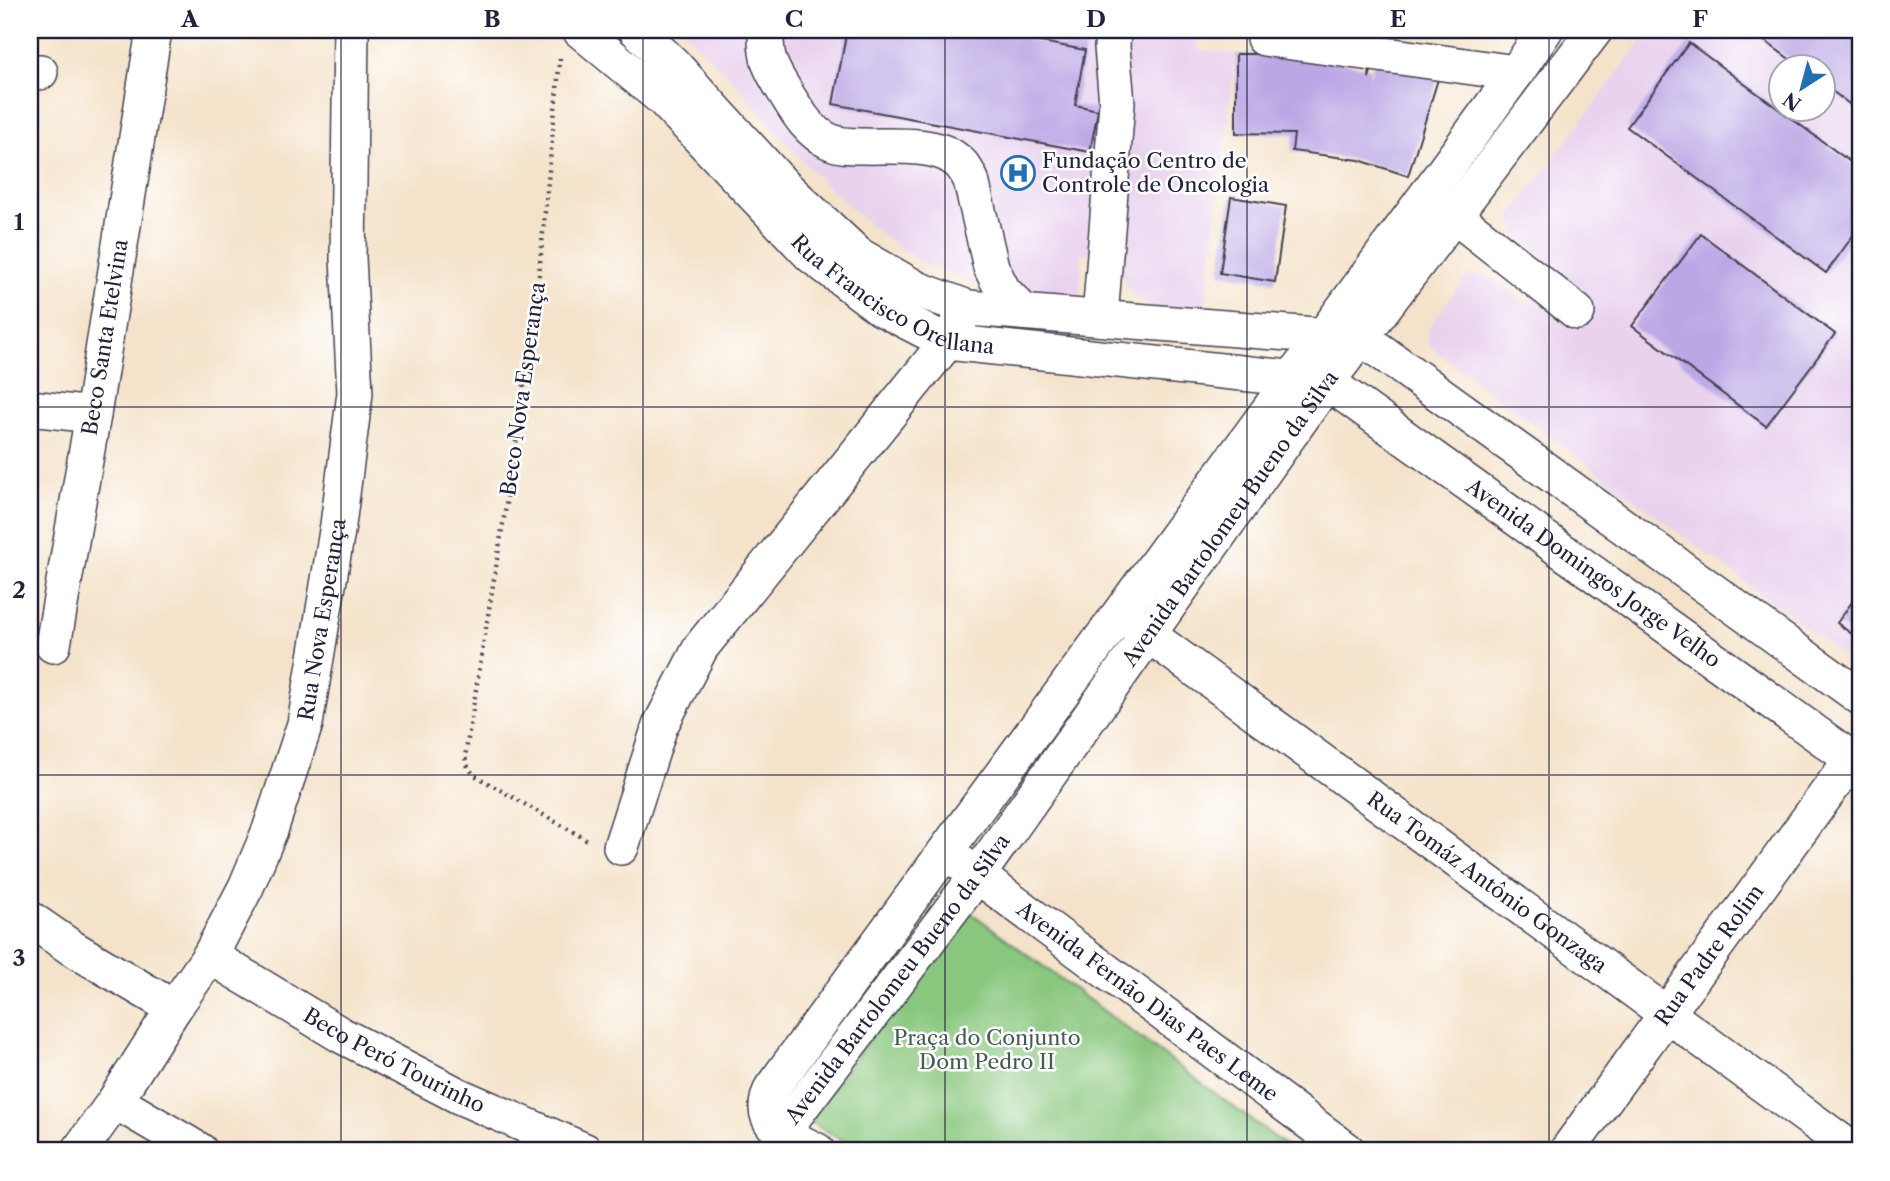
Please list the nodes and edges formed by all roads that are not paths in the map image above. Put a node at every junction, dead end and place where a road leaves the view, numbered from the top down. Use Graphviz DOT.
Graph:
graph roads {
  1 [pos="154,30"];
  2 [pos="351,30"];
  3 [pos="580,30"];
  4 [pos="637,30"];
  5 [pos="766,30"];
  6 [pos="1113,30"];
  7 [pos="1545,30"];
  8 [pos="1595,30"];
  9 [pos="1264,38"];
  10 [pos="1516,73"];
  11 [pos="1455,216"];
  12 [pos="968,308"];
  13 [pos="1024,312"];
  14 [pos="1577,312"];
  15 [pos="1100,318"];
  16 [pos="1324,335"];
  17 [pos="1362,338"];
  18 [pos="947,342"];
  19 [pos="1292,379"];
  20 [pos="1327,382"];
  21 [pos="30,408"];
  22 [pos="93,415"];
  23 [pos="1120,614"];
  24 [pos="1149,634"];
  25 [pos="52,645"];
  26 [pos="1860,697"];
  27 [pos="1856,762"];
  28 [pos="621,847"];
  29 [pos="946,852"];
  30 [pos="977,876"];
  31 [pos="30,919"];
  32 [pos="210,956"];
  33 [pos="174,1008"];
  34 [pos="1667,1013"];
  35 [pos="115,1101"];
  36 [pos="782,1132"];
  37 [pos="79,1151"];
  38 [pos="200,1151"];
  39 [pos="585,1151"];
  40 [pos="817,1151"];
  41 [pos="1348,1151"];
  42 [pos="1567,1151"];
  43 [pos="1854,1151"];
  1 -- 22 [label="street, Beco Santa Etelvina"];
  2 -- 32 [label="street, Rua Nova Esperança"];
  3 -- 18 [label="street, Rua Francisco Orellana"];
  4 -- 12 [label="street, Rua Francisco Orellana"];
  5 -- 13 [label="street"];
  6 -- 15 [label="street"];
  7 -- 10 [label="street, Avenida Bartolomeu Bueno da Silva"];
  8 -- 11 [label="street, Avenida Bartolomeu Bueno da Silva"];
  9 -- 10 [label="street"];
  10 -- 16 [label="street, Avenida Bartolomeu Bueno da Silva"];
  11 -- 14 [label="street"];
  11 -- 17 [label="street, Avenida Bartolomeu Bueno da Silva"];
  12 -- 13 [label="street, Rua Francisco Orellana"];
  12 -- 18 [label="street"];
  13 -- 15 [label="street, Rua Francisco Orellana"];
  15 -- 16 [label="street, Rua Francisco Orellana"];
  16 -- 17 [label="street, Rua Francisco Orellana"];
  16 -- 19 [label="street, Avenida Bartolomeu Bueno da Silva"];
  17 -- 20 [label="street, Avenida Bartolomeu Bueno da Silva"];
  17 -- 26 [label="street"];
  18 -- 19 [label="street, Rua Francisco Orellana"];
  18 -- 28 [label="street"];
  19 -- 20 [label="street, Rua Francisco Orellana"];
  19 -- 23 [label="street, Avenida Bartolomeu Bueno da Silva"];
  20 -- 24 [label="street, Avenida Bartolomeu Bueno da Silva"];
  20 -- 27 [label="street, Avenida Domingos Jorge Velho"];
  21 -- 22 [label="street"];
  22 -- 25 [label="street, Beco Santa Etelvina"];
  23 -- 24 [label="street, Rua Tomáz Antônio Gonzaga"];
  23 -- 29 [label="street, Avenida Bartolomeu Bueno da Silva"];
  24 -- 30 [label="street, Avenida Bartolomeu Bueno da Silva"];
  24 -- 34 [label="street, Rua Tomáz Antônio Gonzaga"];
  27 -- 34 [label="street, Rua Padre Rolim"];
  29 -- 30 [label="street, Avenida Fernão Dias Paes Leme"];
  29 -- 36 [label="street, Avenida Bartolomeu Bueno da Silva"];
  30 -- 36 [label="street, Avenida Bartolomeu Bueno da Silva"];
  30 -- 41 [label="street, Avenida Fernão Dias Paes Leme"];
  31 -- 33 [label="street"];
  32 -- 33 [label="street, Rua Nova Esperança"];
  32 -- 39 [label="street, Beco Peró Tourinho"];
  33 -- 35 [label="street, Rua Nova Esperança"];
  34 -- 42 [label="street, Rua Padre Rolim"];
  34 -- 43 [label="street, Rua Tomáz Antônio Gonzaga"];
  35 -- 37 [label="street, Rua Nova Esperança"];
  35 -- 38 [label="street"];
  36 -- 40 [label="street"];
}
